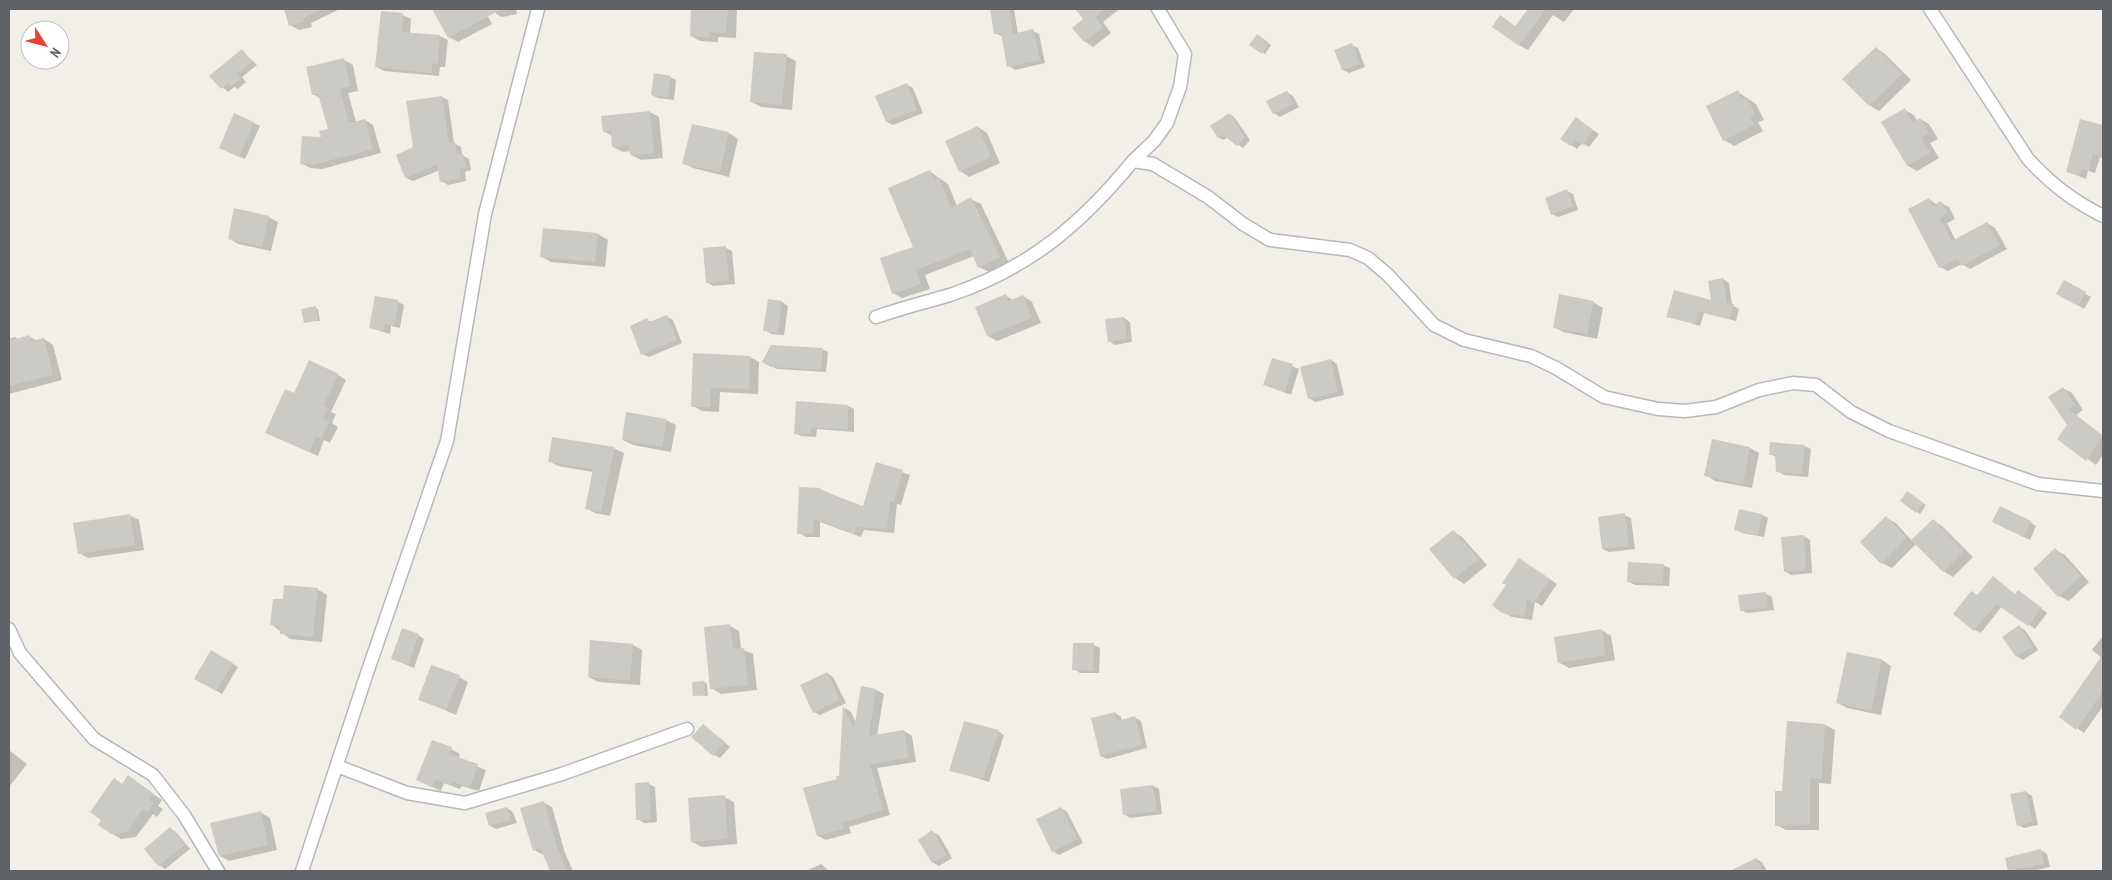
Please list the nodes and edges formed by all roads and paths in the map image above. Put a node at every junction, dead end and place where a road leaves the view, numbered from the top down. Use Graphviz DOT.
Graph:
graph roads {
  1 [pos="538,9"];
  2 [pos="1158,9"];
  3 [pos="1930,9"];
  4 [pos="1133,161"];
  5 [pos="2103,216"];
  6 [pos="876,317"];
  7 [pos="2103,491"];
  8 [pos="9,629"];
  9 [pos="687,729"];
  10 [pos="337,766"];
  11 [pos="218,871"];
  12 [pos="302,871"];
  1 -- 10 [label="street"];
  2 -- 4 [label="street"];
  3 -- 5 [label="street"];
  4 -- 6 [label="street"];
  4 -- 7 [label="street"];
  8 -- 11 [label="street"];
  9 -- 10 [label="street"];
  10 -- 12 [label="street"];
}
